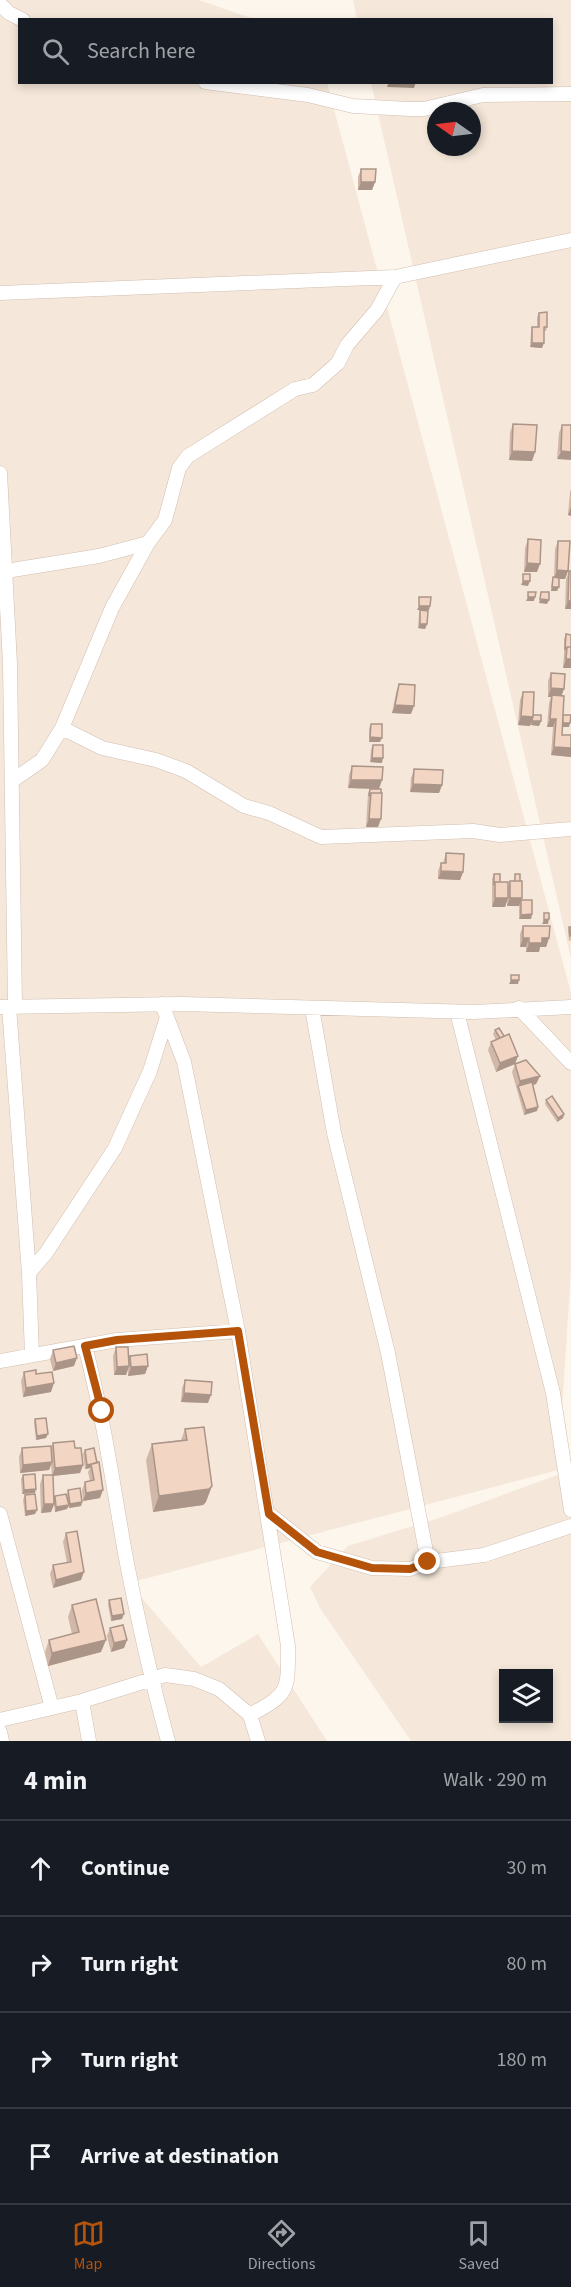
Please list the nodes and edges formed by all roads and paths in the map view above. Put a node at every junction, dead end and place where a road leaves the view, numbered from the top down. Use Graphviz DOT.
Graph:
graph roads {
  1 [pos="0,4"];
  2 [pos="19,18"];
  3 [pos="221,84"];
  4 [pos="571,94"];
  5 [pos="571,240"];
  6 [pos="395,277"];
  7 [pos="0,293"];
  8 [pos="0,473"];
  9 [pos="148,543"];
  10 [pos="6,571"];
  11 [pos="5,664"];
  12 [pos="62,728"];
  13 [pos="12,781"];
  14 [pos="571,829"];
  15 [pos="8,1007"];
  16 [pos="571,1007"];
  17 [pos="312,1008"];
  18 [pos="519,1008"];
  19 [pos="164,1011"];
  20 [pos="457,1012"];
  21 [pos="571,1063"];
  22 [pos="29,1273"];
  23 [pos="238,1331"];
  24 [pos="85,1346"];
  25 [pos="32,1355"];
  26 [pos="0,1360"];
  27 [pos="571,1510"];
  28 [pos="0,1514"];
  29 [pos="269,1514"];
  30 [pos="571,1526"];
  31 [pos="428,1562"];
  32 [pos="152,1679"];
  33 [pos="82,1701"];
  34 [pos="52,1708"];
  35 [pos="250,1715"];
  36 [pos="0,1720"];
  37 [pos="0,1732"];
  38 [pos="2,1741"];
  39 [pos="89,1741"];
  40 [pos="168,1741"];
  41 [pos="258,1741"];
  1 -- 2 [label="street"];
  3 -- 4 [label="street"];
  5 -- 6 [label="street"];
  6 -- 7 [label="street"];
  6 -- 9 [label="street"];
  8 -- 10 [label="street"];
  9 -- 10 [label="street"];
  9 -- 12 [label="street"];
  10 -- 11 [label="street"];
  11 -- 13 [label="street"];
  12 -- 13 [label="street"];
  12 -- 14 [label="street"];
  13 -- 15 [label="street"];
  15 -- 19 [label="street"];
  15 -- 22 [label="street"];
  16 -- 18 [label="street"];
  17 -- 19 [label="street"];
  17 -- 20 [label="street"];
  17 -- 31 [label="street"];
  18 -- 20 [label="street"];
  18 -- 21 [label="street"];
  19 -- 22 [label="street"];
  19 -- 23 [label="street"];
  20 -- 27 [label="street"];
  22 -- 25 [label="street"];
  23 -- 24 [label="street"];
  23 -- 29 [label="street"];
  24 -- 25 [label="street"];
  24 -- 32 [label="street"];
  25 -- 26 [label="street"];
  28 -- 34 [label="street"];
  29 -- 31 [label="street"];
  29 -- 35 [label="street"];
  30 -- 31 [label="street"];
  32 -- 33 [label="street"];
  32 -- 35 [label="street"];
  32 -- 40 [label="street"];
  33 -- 34 [label="street"];
  33 -- 39 [label="street"];
  34 -- 36 [label="street"];
  35 -- 41 [label="street"];
  37 -- 38 [label="street"];
}
